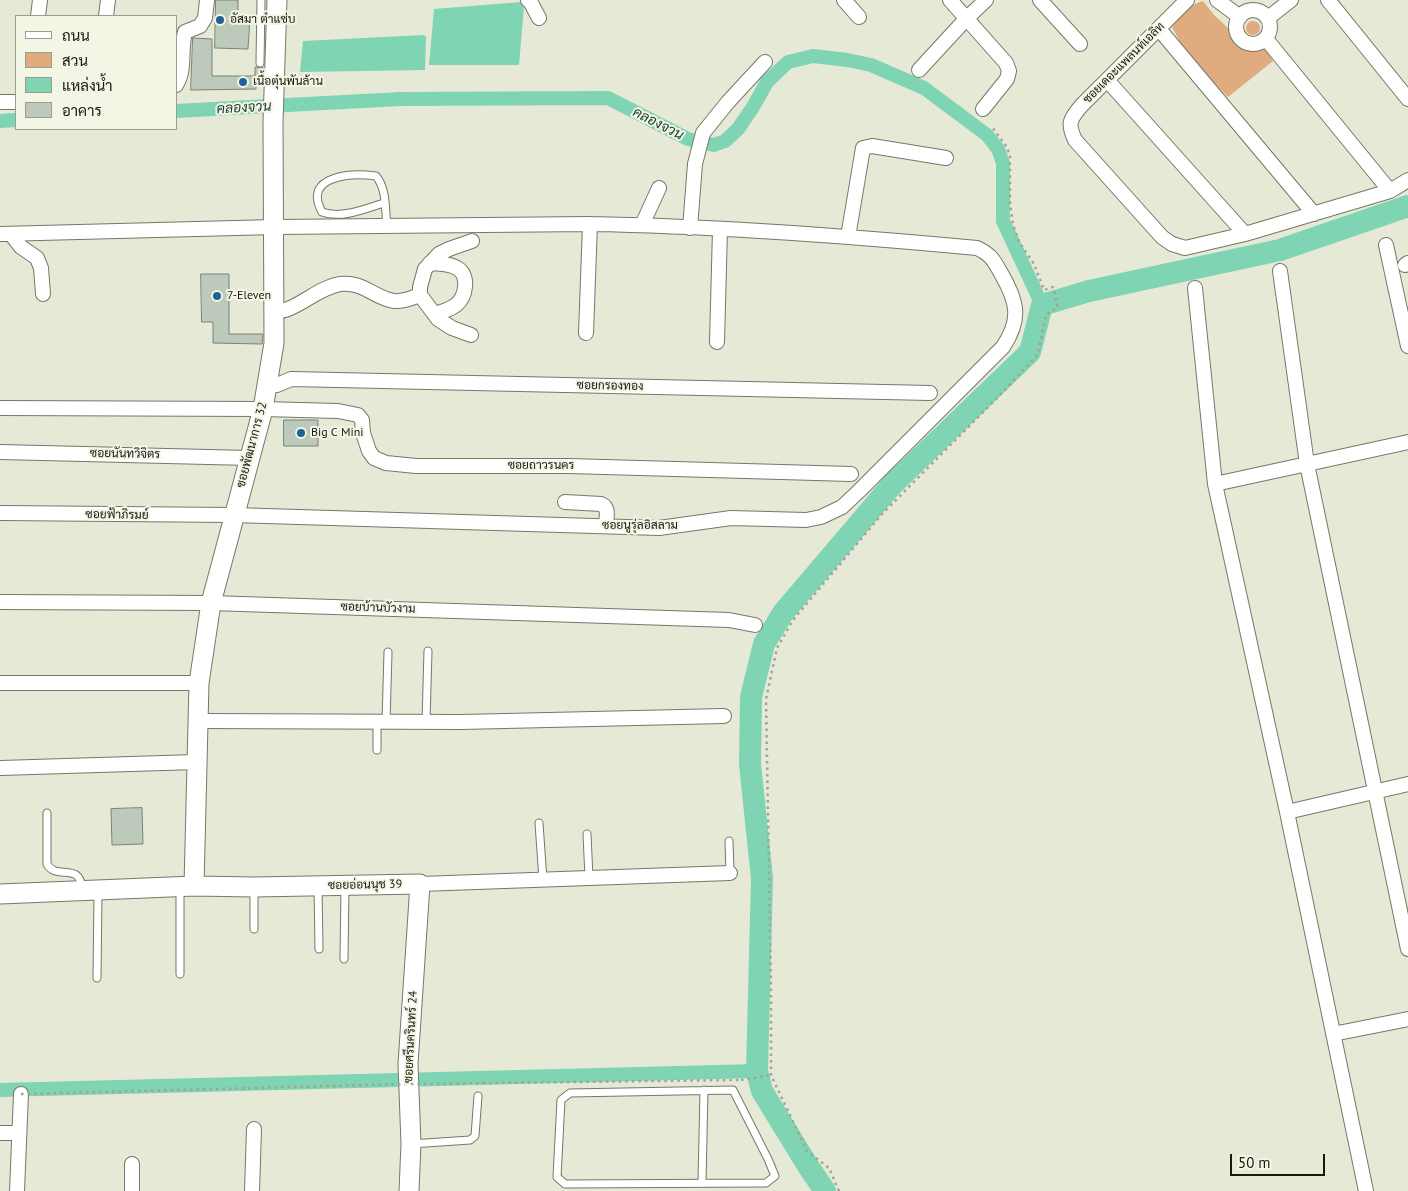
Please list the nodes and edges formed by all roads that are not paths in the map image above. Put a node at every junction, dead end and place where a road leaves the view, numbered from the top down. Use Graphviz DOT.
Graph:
graph roads {
  1 [pos="40,0"];
  2 [pos="108,0"];
  3 [pos="207,0"];
  4 [pos="261,0"];
  5 [pos="277,0"];
  6 [pos="528,0"];
  7 [pos="844,0"];
  8 [pos="950,0"];
  9 [pos="986,0"];
  10 [pos="1040,0"];
  11 [pos="1187,0"];
  12 [pos="1217,0"];
  13 [pos="1291,0"];
  14 [pos="1328,0"];
  15 [pos="38,15"];
  16 [pos="106,15"];
  17 [pos="859,17"];
  18 [pos="1240,17"];
  19 [pos="539,18"];
  20 [pos="1268,18"];
  21 [pos="966,19"];
  22 [pos="1159,29"];
  23 [pos="1266,38"];
  24 [pos="1080,44"];
  25 [pos="765,62"];
  26 [pos="267,68"];
  27 [pos="919,70"];
  28 [pos="1107,80"];
  29 [pos="178,82"];
  30 [pos="1408,99"];
  31 [pos="0,102"];
  32 [pos="15,102"];
  33 [pos="983,110"];
  34 [pos="946,158"];
  35 [pos="1408,180"];
  36 [pos="659,188"];
  37 [pos="1390,191"];
  38 [pos="384,203"];
  39 [pos="1314,214"];
  40 [pos="590,224"];
  41 [pos="642,225"];
  42 [pos="386,226"];
  43 [pos="274,227"];
  44 [pos="690,228"];
  45 [pos="720,229"];
  46 [pos="6,234"];
  47 [pos="1245,234"];
  48 [pos="848,237"];
  49 [pos="472,242"];
  50 [pos="1386,245"];
  51 [pos="430,263"];
  52 [pos="1280,271"];
  53 [pos="1195,288"];
  54 [pos="43,294"];
  55 [pos="420,296"];
  56 [pos="273,312"];
  57 [pos="434,314"];
  58 [pos="586,333"];
  59 [pos="471,335"];
  60 [pos="717,342"];
  61 [pos="1408,346"];
  62 [pos="272,365"];
  63 [pos="291,379"];
  64 [pos="267,386"];
  65 [pos="930,393"];
  66 [pos="0,408"];
  67 [pos="263,409"];
  68 [pos="1408,442"];
  69 [pos="0,452"];
  70 [pos="250,458"];
  71 [pos="1307,464"];
  72 [pos="851,474"];
  73 [pos="1215,484"];
  74 [pos="564,502"];
  75 [pos="0,513"];
  76 [pos="233,516"];
  77 [pos="606,526"];
  78 [pos="0,602"];
  79 [pos="211,603"];
  80 [pos="755,625"];
  81 [pos="428,651"];
  82 [pos="388,652"];
  83 [pos="0,683"];
  84 [pos="199,683"];
  85 [pos="724,716"];
  86 [pos="198,721"];
  87 [pos="381,722"];
  88 [pos="426,722"];
  89 [pos="377,750"];
  90 [pos="196,762"];
  91 [pos="0,768"];
  92 [pos="1408,784"];
  93 [pos="1374,792"];
  94 [pos="1287,812"];
  95 [pos="47,813"];
  96 [pos="539,822"];
  97 [pos="586,834"];
  98 [pos="729,841"];
  99 [pos="730,873"];
  100 [pos="589,878"];
  101 [pos="543,880"];
  102 [pos="420,884"];
  103 [pos="345,885"];
  104 [pos="318,886"];
  105 [pos="187,887"];
  106 [pos="254,887"];
  107 [pos="90,891"];
  108 [pos="0,894"];
  109 [pos="254,929"];
  110 [pos="319,949"];
  111 [pos="1408,949"];
  112 [pos="344,959"];
  113 [pos="180,974"];
  114 [pos="97,978"];
  115 [pos="1408,1019"];
  116 [pos="1333,1034"];
  117 [pos="704,1090"];
  118 [pos="21,1094"];
  119 [pos="478,1096"];
  120 [pos="254,1129"];
  121 [pos="0,1133"];
  122 [pos="19,1133"];
  123 [pos="411,1144"];
  124 [pos="132,1164"];
  125 [pos="702,1184"];
  126 [pos="748,1187"];
  127 [pos="17,1191"];
  128 [pos="132,1191"];
  129 [pos="252,1191"];
  130 [pos="409,1191"];
  131 [pos="1366,1191"];
  1 -- 15 [label="street"];
  2 -- 16 [label="street"];
  3 -- 29 [label="street"];
  4 -- 26 [label="lane"];
  5 -- 26 [label="street, ซอยพัฒนาการ 32"];
  6 -- 19 [label="street"];
  7 -- 17 [label="street"];
  8 -- 21 [label="street"];
  9 -- 21 [label="street"];
  10 -- 24 [label="street"];
  11 -- 22 [label="street, ซอยเดอะแพลนท์เอลิท"];
  12 -- 18 [label="street"];
  13 -- 20 [label="street"];
  14 -- 30 [label="street"];
  18 -- 20 [label="street"];
  18 -- 23 [label="street"];
  20 -- 23 [label="street"];
  21 -- 27 [label="street"];
  21 -- 33 [label="street"];
  22 -- 28 [label="street, ซอยเดอะแพลนท์เอลิท"];
  22 -- 39 [label="street"];
  23 -- 37 [label="street"];
  25 -- 44 [label="street"];
  26 -- 43 [label="street, ซอยพัฒนาการ 32"];
  28 -- 47 [label="street"];
  28 -- 47 [label="street, ซอยเดอะแพลนท์เอลิท"];
  31 -- 32 [label="street"];
  34 -- 48 [label="street"];
  35 -- 37 [label="street"];
  36 -- 41 [label="street"];
  37 -- 39 [label="street"];
  38 -- 38 [label="lane"];
  38 -- 42 [label="lane"];
  39 -- 47 [label="street"];
  40 -- 41 [label="street"];
  40 -- 42 [label="street"];
  40 -- 58 [label="street"];
  41 -- 44 [label="street"];
  42 -- 43 [label="street"];
  43 -- 46 [label="street"];
  43 -- 56 [label="street, ซอยพัฒนาการ 32"];
  44 -- 45 [label="street"];
  45 -- 48 [label="street"];
  45 -- 60 [label="street"];
  46 -- 54 [label="street"];
  48 -- 77 [label="street, ซอยนูรุ่ลอิสลาม"];
  49 -- 51 [label="street"];
  50 -- 61 [label="street"];
  51 -- 55 [label="street"];
  51 -- 57 [label="street"];
  52 -- 71 [label="street"];
  53 -- 73 [label="street"];
  55 -- 56 [label="street"];
  55 -- 57 [label="street"];
  56 -- 62 [label="street, ซอยพัฒนาการ 32"];
  57 -- 59 [label="street"];
  62 -- 63 [label="street"];
  62 -- 64 [label="street, ซอยพัฒนาการ 32"];
  63 -- 64 [label="street, ซอยกรองทอง"];
  63 -- 65 [label="street, ซอยกรองทอง"];
  64 -- 67 [label="street, ซอยพัฒนาการ 32"];
  66 -- 67 [label="street"];
  67 -- 70 [label="street, ซอยพัฒนาการ 32"];
  67 -- 72 [label="street, ซอยถาวรนคร"];
  68 -- 71 [label="street"];
  69 -- 70 [label="street, ซอยนันทวิจิตร"];
  70 -- 76 [label="street, ซอยพัฒนาการ 32"];
  71 -- 73 [label="street"];
  71 -- 93 [label="street"];
  73 -- 94 [label="street"];
  74 -- 77 [label="street"];
  75 -- 76 [label="street, ซอยฟ้าภิรมย์"];
  76 -- 77 [label="street, ซอยนูรุ่ลอิสลาม"];
  76 -- 79 [label="street, ซอยพัฒนาการ 32"];
  78 -- 79 [label="street, ซอยบ้านบัวงาม"];
  79 -- 80 [label="street, ซอยบ้านบัวงาม"];
  79 -- 84 [label="street, ซอยพัฒนาการ 32"];
  81 -- 88 [label="lane"];
  82 -- 87 [label="lane"];
  83 -- 84 [label="street"];
  84 -- 86 [label="street, ซอยพัฒนาการ 32"];
  85 -- 88 [label="street"];
  86 -- 87 [label="street"];
  86 -- 90 [label="street, ซอยพัฒนาการ 32"];
  87 -- 88 [label="street"];
  87 -- 89 [label="lane"];
  90 -- 91 [label="street"];
  90 -- 105 [label="street, ซอยพัฒนาการ 32"];
  92 -- 93 [label="street"];
  93 -- 94 [label="street"];
  93 -- 111 [label="street"];
  94 -- 116 [label="street"];
  95 -- 107 [label="lane"];
  96 -- 101 [label="lane"];
  97 -- 100 [label="lane"];
  98 -- 99 [label="lane"];
  99 -- 100 [label="street, ซอยอ่อนนุช 39"];
  100 -- 101 [label="street, ซอยอ่อนนุช 39"];
  101 -- 102 [label="street, ซอยอ่อนนุช 39"];
  102 -- 103 [label="street, ซอยอ่อนนุช 39"];
  102 -- 123 [label="street, ซอยศรีนครินทร์ 24"];
  103 -- 104 [label="street, ซอยอ่อนนุช 39"];
  103 -- 112 [label="lane"];
  104 -- 106 [label="street, ซอยอ่อนนุช 39"];
  104 -- 110 [label="lane"];
  105 -- 106 [label="street, ซอยอ่อนนุช 39"];
  105 -- 107 [label="street, ซอยอ่อนนุช 39"];
  105 -- 113 [label="lane"];
  106 -- 109 [label="lane"];
  107 -- 108 [label="street, ซอยอ่อนนุช 39"];
  107 -- 114 [label="lane"];
  115 -- 116 [label="street"];
  116 -- 131 [label="street"];
  117 -- 125 [label="lane"];
  117 -- 125 [label="lane"];
  117 -- 126 [label="lane"];
  118 -- 122 [label="street"];
  119 -- 123 [label="lane"];
  120 -- 129 [label="street"];
  121 -- 122 [label="street"];
  122 -- 127 [label="street"];
  123 -- 130 [label="street, ซอยศรีนครินทร์ 24"];
  124 -- 128 [label="street"];
  125 -- 126 [label="lane"];
}
